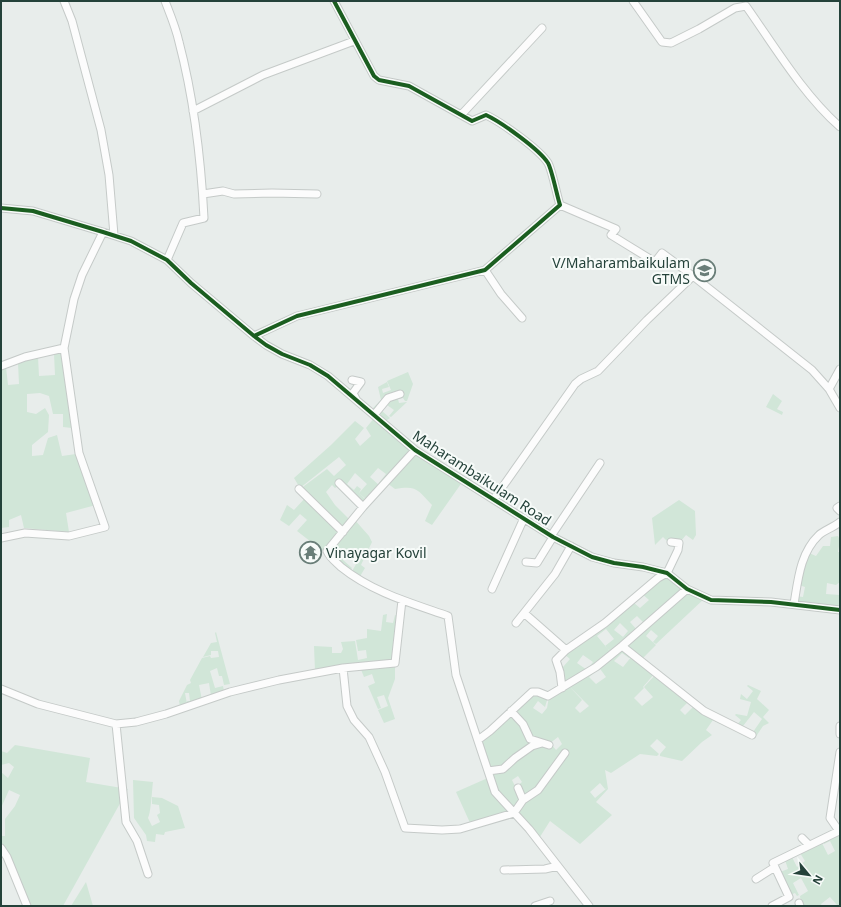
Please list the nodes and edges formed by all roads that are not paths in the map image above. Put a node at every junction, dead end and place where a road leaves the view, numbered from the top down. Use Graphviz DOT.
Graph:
graph roads {
  1 [pos="64,1"];
  2 [pos="165,1"];
  3 [pos="334,1"];
  4 [pos="633,1"];
  5 [pos="542,28"];
  6 [pos="354,41"];
  7 [pos="193,111"];
  8 [pos="461,115"];
  9 [pos="840,127"];
  10 [pos="203,194"];
  11 [pos="316,194"];
  12 [pos="560,205"];
  13 [pos="1,208"];
  14 [pos="103,232"];
  15 [pos="114,235"];
  16 [pos="167,260"];
  17 [pos="485,270"];
  18 [pos="694,276"];
  19 [pos="522,318"];
  20 [pos="254,336"];
  21 [pos="64,348"];
  22 [pos="1,366"];
  23 [pos="840,369"];
  24 [pos="352,380"];
  25 [pos="829,389"];
  26 [pos="400,394"];
  27 [pos="357,401"];
  28 [pos="840,408"];
  29 [pos="374,415"];
  30 [pos="420,451"];
  31 [pos="600,463"];
  32 [pos="339,484"];
  33 [pos="299,489"];
  34 [pos="494,499"];
  35 [pos="840,506"];
  36 [pos="364,507"];
  37 [pos="840,511"];
  38 [pos="524,518"];
  39 [pos="840,522"];
  40 [pos="343,532"];
  41 [pos="552,536"];
  42 [pos="1,538"];
  43 [pos="671,542"];
  44 [pos="571,546"];
  45 [pos="526,562"];
  46 [pos="667,573"];
  47 [pos="492,589"];
  48 [pos="687,589"];
  49 [pos="402,600"];
  50 [pos="794,604"];
  51 [pos="840,610"];
  52 [pos="524,613"];
  53 [pos="516,623"];
  54 [pos="622,646"];
  55 [pos="566,650"];
  56 [pos="343,668"];
  57 [pos="1,688"];
  58 [pos="562,688"];
  59 [pos="511,711"];
  60 [pos="116,724"];
  61 [pos="840,726"];
  62 [pos="840,734"];
  63 [pos="752,735"];
  64 [pos="478,740"];
  65 [pos="840,752"];
  66 [pos="565,753"];
  67 [pos="488,771"];
  68 [pos="518,788"];
  69 [pos="523,800"];
  70 [pos="514,813"];
  71 [pos="802,838"];
  72 [pos="809,845"];
  73 [pos="1,848"];
  74 [pos="558,866"];
  75 [pos="775,866"];
  76 [pos="504,870"];
  77 [pos="148,874"];
  78 [pos="756,879"];
  79 [pos="550,900"];
  80 [pos="27,906"];
  81 [pos="535,906"];
  82 [pos="589,906"];
  83 [pos="772,906"];
  1 -- 15 [label="street"];
  2 -- 7 [label="street"];
  3 -- 6 [label="street"];
  4 -- 9 [label="street"];
  5 -- 8 [label="street"];
  6 -- 7 [label="street"];
  6 -- 8 [label="street"];
  7 -- 10 [label="street"];
  8 -- 12 [label="street"];
  10 -- 11 [label="street"];
  10 -- 16 [label="street"];
  12 -- 17 [label="street"];
  12 -- 18 [label="street"];
  13 -- 14 [label="street, Maharambaikulam Road"];
  14 -- 15 [label="street, Maharambaikulam Road"];
  14 -- 21 [label="street"];
  15 -- 16 [label="street, Maharambaikulam Road"];
  16 -- 20 [label="street, Maharambaikulam Road"];
  17 -- 19 [label="street"];
  17 -- 20 [label="street"];
  18 -- 25 [label="street"];
  18 -- 34 [label="street"];
  20 -- 27 [label="street, Maharambaikulam Road"];
  21 -- 22 [label="street"];
  21 -- 42 [label="street"];
  23 -- 25 [label="street"];
  24 -- 27 [label="street"];
  25 -- 28 [label="street"];
  26 -- 29 [label="street"];
  27 -- 29 [label="street, Maharambaikulam Road"];
  29 -- 30 [label="street, Maharambaikulam Road"];
  30 -- 34 [label="street, Maharambaikulam Road"];
  30 -- 36 [label="street"];
  31 -- 41 [label="street"];
  32 -- 36 [label="street"];
  33 -- 40 [label="street"];
  34 -- 38 [label="street, Maharambaikulam Road"];
  35 -- 37 [label="street"];
  36 -- 40 [label="street"];
  38 -- 41 [label="street, Maharambaikulam Road"];
  38 -- 47 [label="street"];
  39 -- 50 [label="street"];
  40 -- 49 [label="street"];
  41 -- 44 [label="street, Maharambaikulam Road"];
  41 -- 45 [label="street"];
  43 -- 46 [label="street"];
  44 -- 46 [label="street, Maharambaikulam Road"];
  44 -- 52 [label="street"];
  46 -- 48 [label="street, Maharambaikulam Road"];
  46 -- 55 [label="street"];
  48 -- 50 [label="street, Maharambaikulam Road"];
  48 -- 54 [label="street"];
  49 -- 56 [label="street"];
  49 -- 64 [label="street"];
  50 -- 51 [label="street, Maharambaikulam Road"];
  52 -- 53 [label="street"];
  52 -- 55 [label="street"];
  54 -- 58 [label="street"];
  54 -- 63 [label="street"];
  55 -- 58 [label="street"];
  56 -- 60 [label="street"];
  56 -- 70 [label="street"];
  57 -- 60 [label="street"];
  58 -- 59 [label="street"];
  59 -- 64 [label="street"];
  59 -- 67 [label="street"];
  60 -- 77 [label="street"];
  61 -- 62 [label="street"];
  64 -- 67 [label="street"];
  65 -- 72 [label="street"];
  66 -- 69 [label="street"];
  67 -- 70 [label="street"];
  68 -- 69 [label="street"];
  69 -- 70 [label="street"];
  70 -- 74 [label="street"];
  71 -- 72 [label="street"];
  72 -- 75 [label="street"];
  73 -- 80 [label="street"];
  74 -- 76 [label="street"];
  74 -- 82 [label="street"];
  75 -- 78 [label="street"];
  75 -- 83 [label="street"];
  79 -- 81 [label="street"];
}
